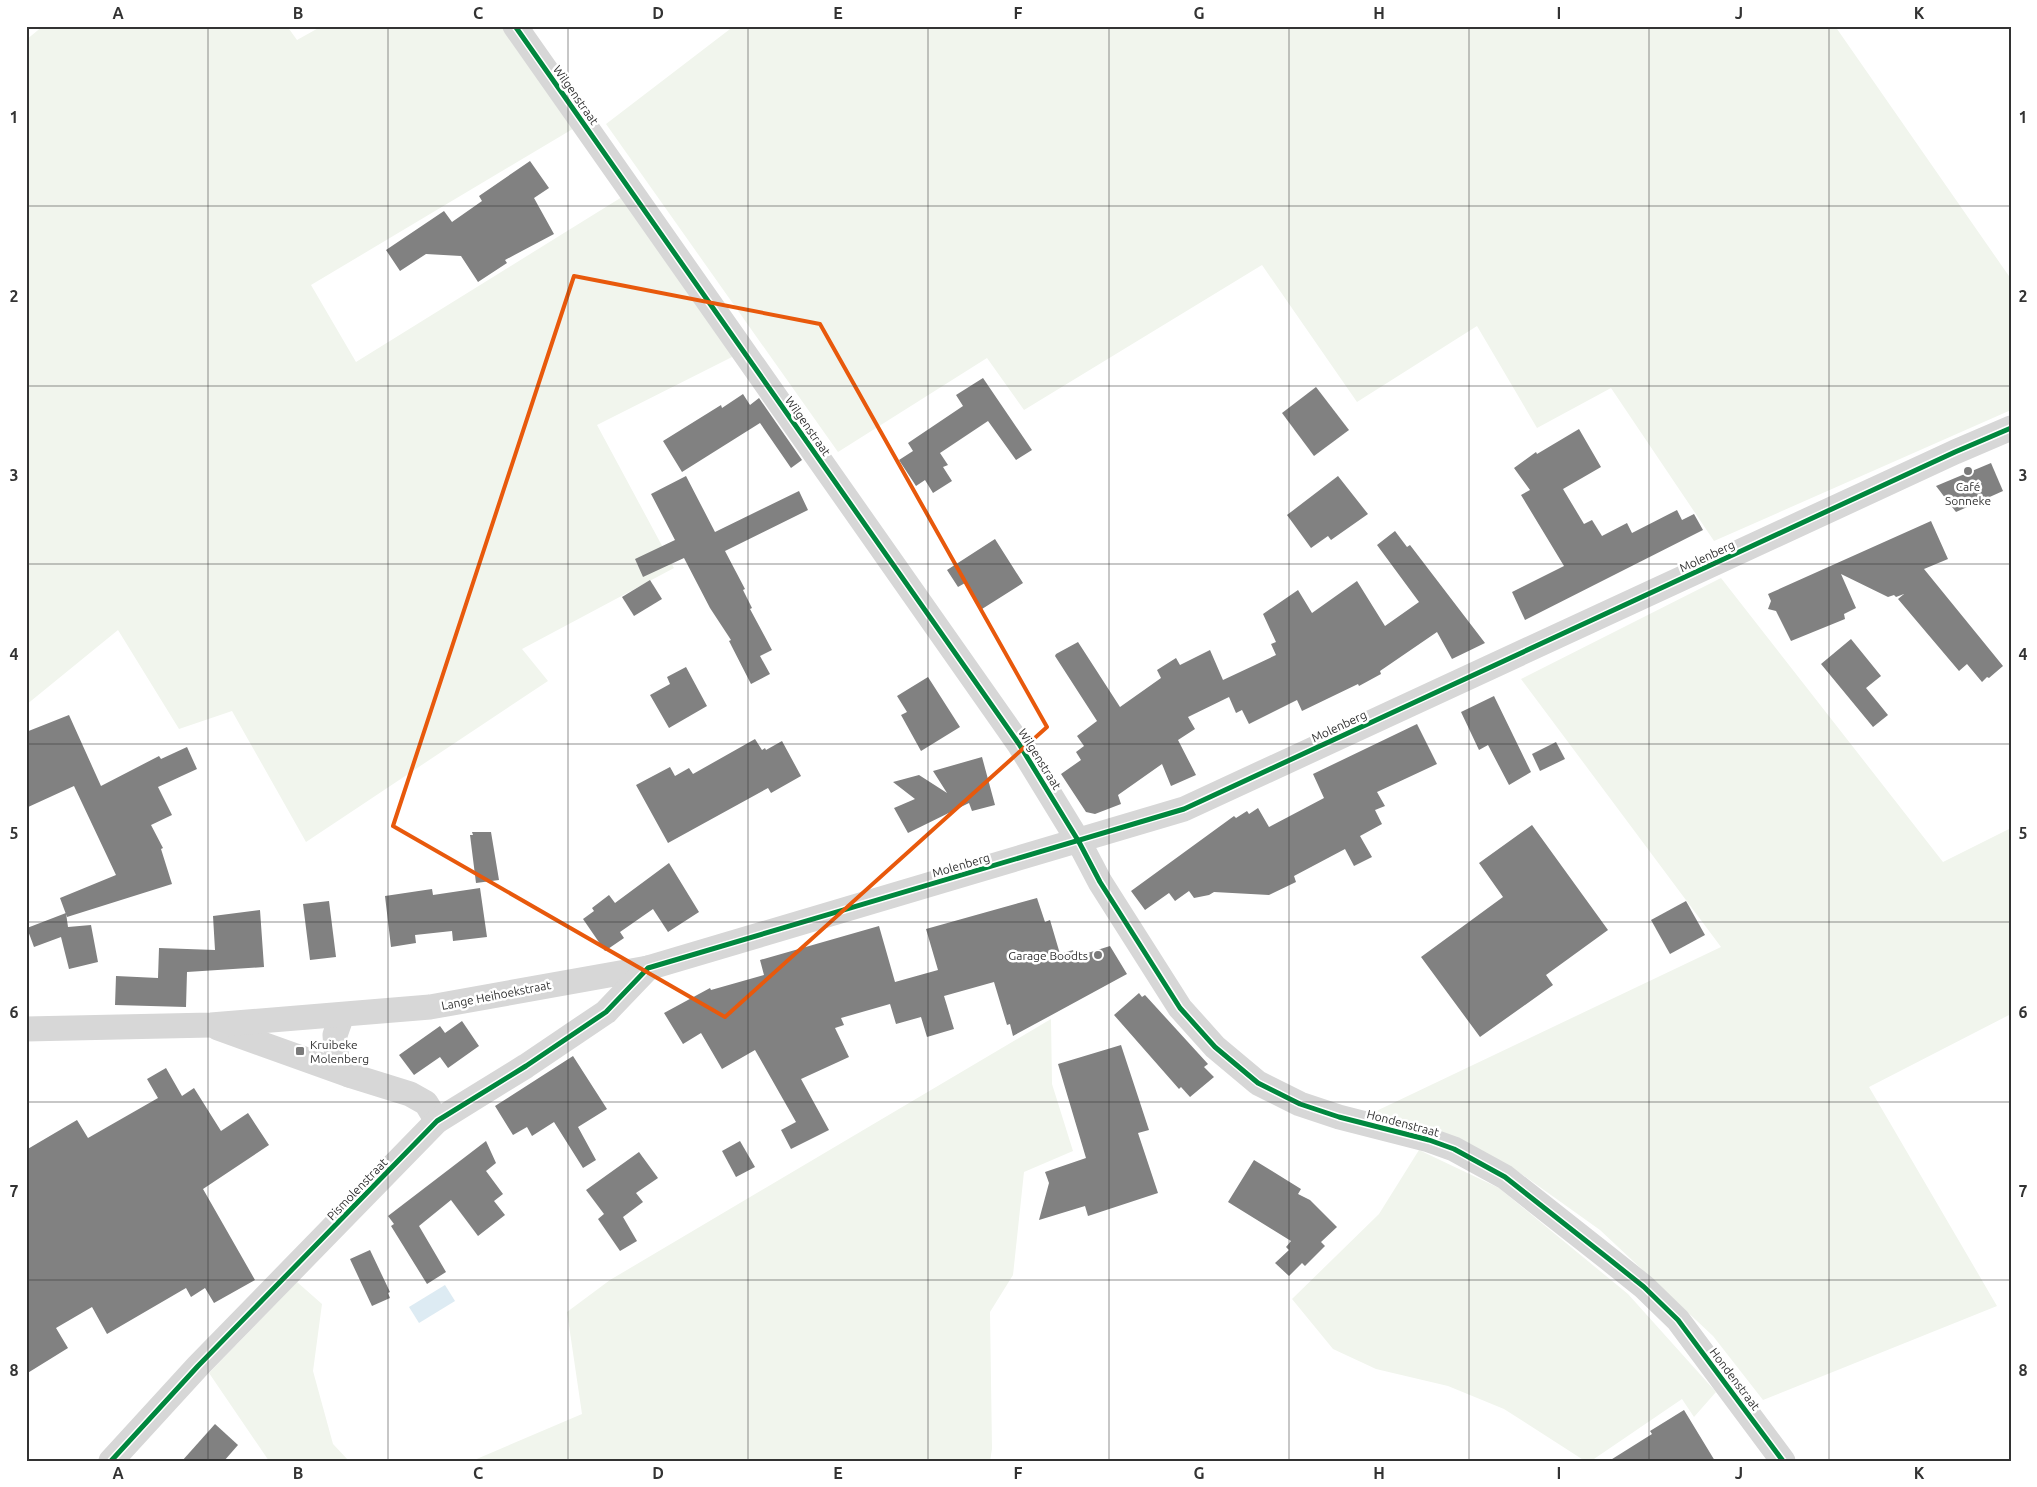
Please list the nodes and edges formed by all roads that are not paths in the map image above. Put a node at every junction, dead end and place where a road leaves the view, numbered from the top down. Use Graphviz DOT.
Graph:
graph roads {
  1 [pos="515,26"];
  2 [pos="2011,428"];
  3 [pos="1079,842"];
  4 [pos="648,968"];
  5 [pos="342,1015"];
  6 [pos="211,1026"];
  7 [pos="26,1029"];
  8 [pos="349,1075"];
  9 [pos="437,1121"];
  10 [pos="111,1461"];
  11 [pos="1783,1461"];
  1 -- 3 [label="street, Wilgenstraat"];
  2 -- 3 [label="street, Molenberg"];
  3 -- 4 [label="street, Molenberg"];
  3 -- 11 [label="street, Hondenstraat"];
  4 -- 5 [label="street, Lange Heihoekstraat"];
  4 -- 9 [label="street, Pismolenstraat"];
  5 -- 6 [label="street, Lange Heihoekstraat"];
  5 -- 8 [label="street"];
  6 -- 7 [label="street, Lange Heihoekstraat"];
  6 -- 8 [label="street, Lange Heihoekstraat"];
  8 -- 9 [label="street, Lange Heihoekstraat"];
  9 -- 10 [label="street, Pismolenstraat"];
}
